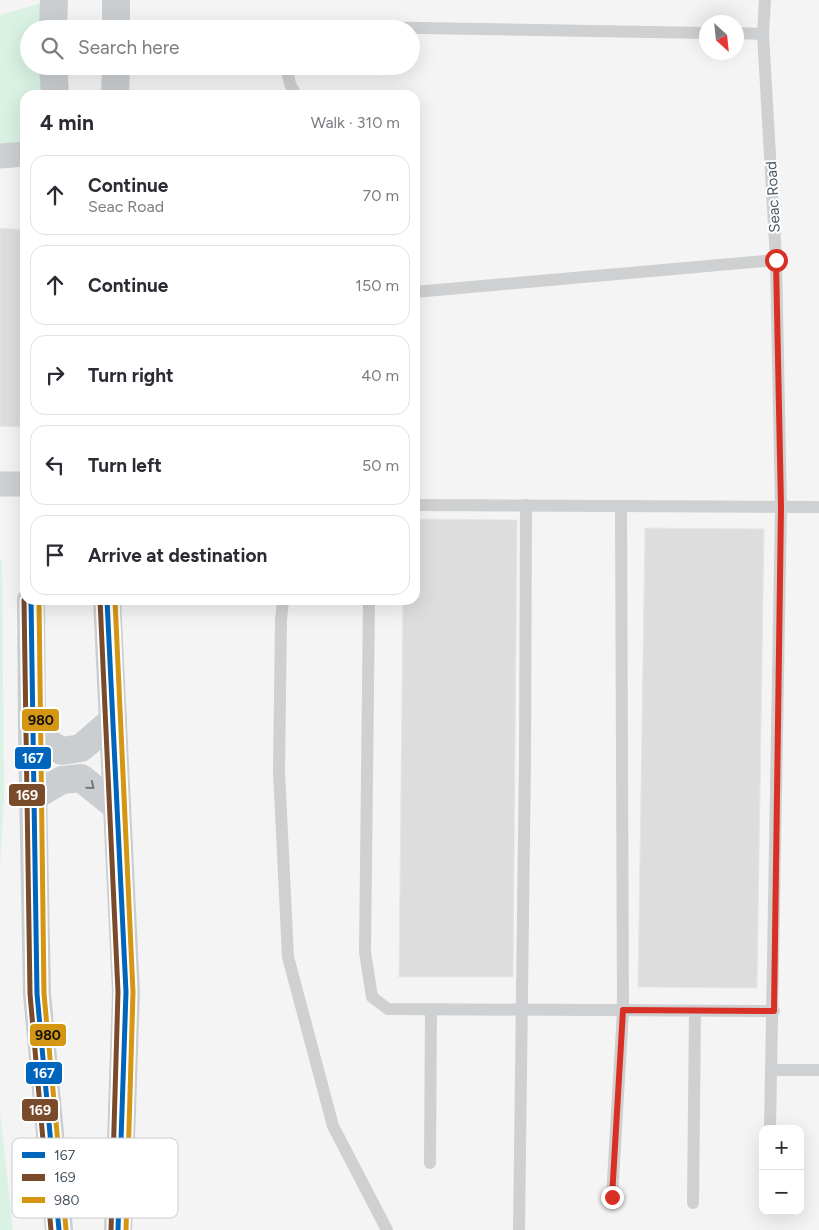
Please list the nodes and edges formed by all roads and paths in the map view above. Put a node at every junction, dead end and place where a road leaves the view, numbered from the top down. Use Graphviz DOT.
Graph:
graph roads {
  1 [pos="54,0"];
  2 [pos="116,0"];
  3 [pos="765,0"];
  4 [pos="53,20"];
  5 [pos="116,20"];
  6 [pos="420,30"];
  7 [pos="699,33"];
  8 [pos="744,33"];
  9 [pos="763,34"];
  10 [pos="53,75"];
  11 [pos="116,75"];
  12 [pos="288,75"];
  13 [pos="54,90"];
  14 [pos="116,90"];
  15 [pos="293,90"];
  16 [pos="20,154"];
  17 [pos="0,156"];
  18 [pos="776,260"];
  19 [pos="420,292"];
  20 [pos="0,484"];
  21 [pos="20,484"];
  22 [pos="420,505"];
  23 [pos="526,505"];
  24 [pos="622,506"];
  25 [pos="781,507"];
  26 [pos="819,507"];
  27 [pos="31,605"];
  28 [pos="107,605"];
  29 [pos="282,605"];
  30 [pos="370,605"];
  31 [pos="113,720"];
  32 [pos="32,734"];
  33 [pos="32,797"];
  34 [pos="117,807"];
  35 [pos="431,1009"];
  36 [pos="522,1010"];
  37 [pos="623,1010"];
  38 [pos="695,1011"];
  39 [pos="774,1011"];
  40 [pos="772,1070"];
  41 [pos="819,1070"];
  42 [pos="770,1125"];
  43 [pos="50,1138"];
  44 [pos="121,1138"];
  45 [pos="430,1163"];
  46 [pos="612,1197"];
  47 [pos="693,1204"];
  48 [pos="387,1230"];
  49 [pos="519,1230"];
  1 -- 4 [label="main road"];
  2 -- 5 [label="main road"];
  3 -- 9 [label="lane, Seac Road"];
  6 -- 7 [label="lane"];
  8 -- 9 [label="lane"];
  9 -- 18 [label="lane, Seac Road"];
  10 -- 13 [label="main road"];
  11 -- 14 [label="main road"];
  12 -- 15 [label="lane"];
  16 -- 17 [label="street"];
  18 -- 19 [label="lane"];
  18 -- 25 [label="lane, Seac Road"];
  20 -- 21 [label="street"];
  22 -- 23 [label="lane"];
  23 -- 24 [label="lane"];
  23 -- 36 [label="lane"];
  24 -- 25 [label="lane"];
  24 -- 37 [label="lane"];
  25 -- 26 [label="lane"];
  25 -- 39 [label="lane, Seac Road"];
  27 -- 32 [label="main road"];
  28 -- 31 [label="main road"];
  29 -- 48 [label="lane"];
  30 -- 35 [label="lane"];
  31 -- 32 [label="main road"];
  31 -- 34 [label="main road"];
  32 -- 33 [label="main road"];
  33 -- 34 [label="main road, one-way"];
  33 -- 43 [label="main road"];
  34 -- 44 [label="main road"];
  35 -- 36 [label="lane"];
  35 -- 45 [label="lane"];
  36 -- 37 [label="lane"];
  36 -- 49 [label="lane"];
  37 -- 38 [label="lane"];
  37 -- 46 [label="lane"];
  38 -- 39 [label="lane"];
  38 -- 47 [label="lane"];
  39 -- 40 [label="lane, Seac Road"];
  40 -- 41 [label="lane"];
  40 -- 42 [label="lane, Seac Road"];
}
